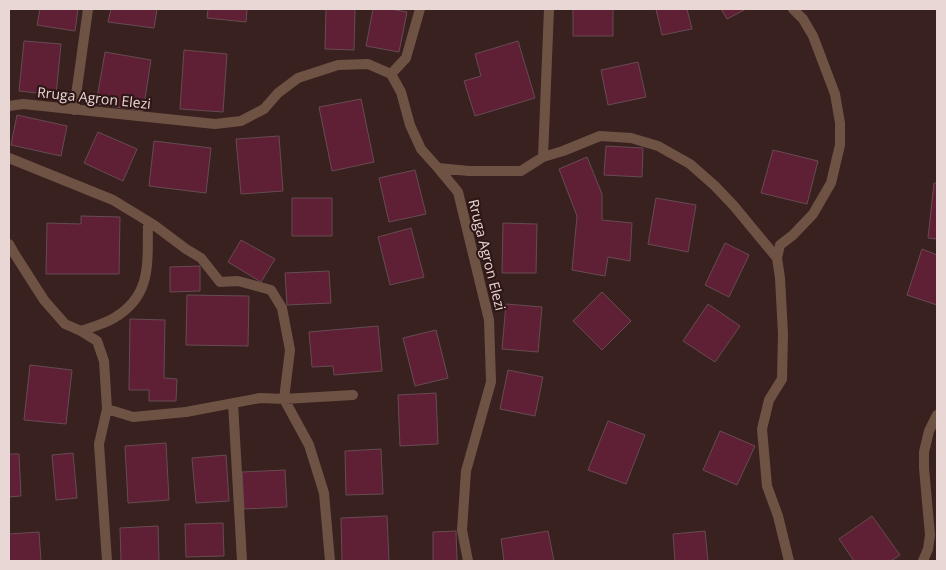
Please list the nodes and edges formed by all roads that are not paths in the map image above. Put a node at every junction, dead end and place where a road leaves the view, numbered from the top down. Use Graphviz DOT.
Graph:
graph roads {
  1 [pos="88,9"];
  2 [pos="420,9"];
  3 [pos="549,9"];
  4 [pos="792,9"];
  5 [pos="802,14"];
  6 [pos="391,74"];
  7 [pos="9,106"];
  8 [pos="74,110"];
  9 [pos="543,157"];
  10 [pos="9,158"];
  11 [pos="438,168"];
  12 [pos="148,222"];
  13 [pos="9,244"];
  14 [pos="777,258"];
  15 [pos="81,331"];
  16 [pos="353,395"];
  17 [pos="284,399"];
  18 [pos="233,404"];
  19 [pos="107,409"];
  20 [pos="937,414"];
  21 [pos="107,561"];
  22 [pos="242,561"];
  23 [pos="330,561"];
  24 [pos="468,561"];
  25 [pos="789,561"];
  26 [pos="923,561"];
  1 -- 8 [label="lane"];
  2 -- 6 [label="lane"];
  3 -- 9 [label="lane"];
  4 -- 5 [label="lane"];
  5 -- 14 [label="lane"];
  6 -- 8 [label="lane, Rruga Agron Elezi"];
  6 -- 11 [label="lane, Rruga Agron Elezi"];
  7 -- 8 [label="lane, Rruga Agron Elezi"];
  9 -- 11 [label="lane"];
  9 -- 14 [label="lane"];
  10 -- 12 [label="lane"];
  11 -- 24 [label="lane, Rruga Agron Elezi"];
  12 -- 15 [label="lane"];
  12 -- 17 [label="lane"];
  13 -- 15 [label="lane"];
  14 -- 25 [label="lane"];
  15 -- 19 [label="lane"];
  16 -- 17 [label="lane"];
  17 -- 18 [label="lane"];
  17 -- 23 [label="lane"];
  18 -- 19 [label="lane"];
  18 -- 22 [label="lane"];
  19 -- 21 [label="lane"];
  20 -- 26 [label="lane"];
}
